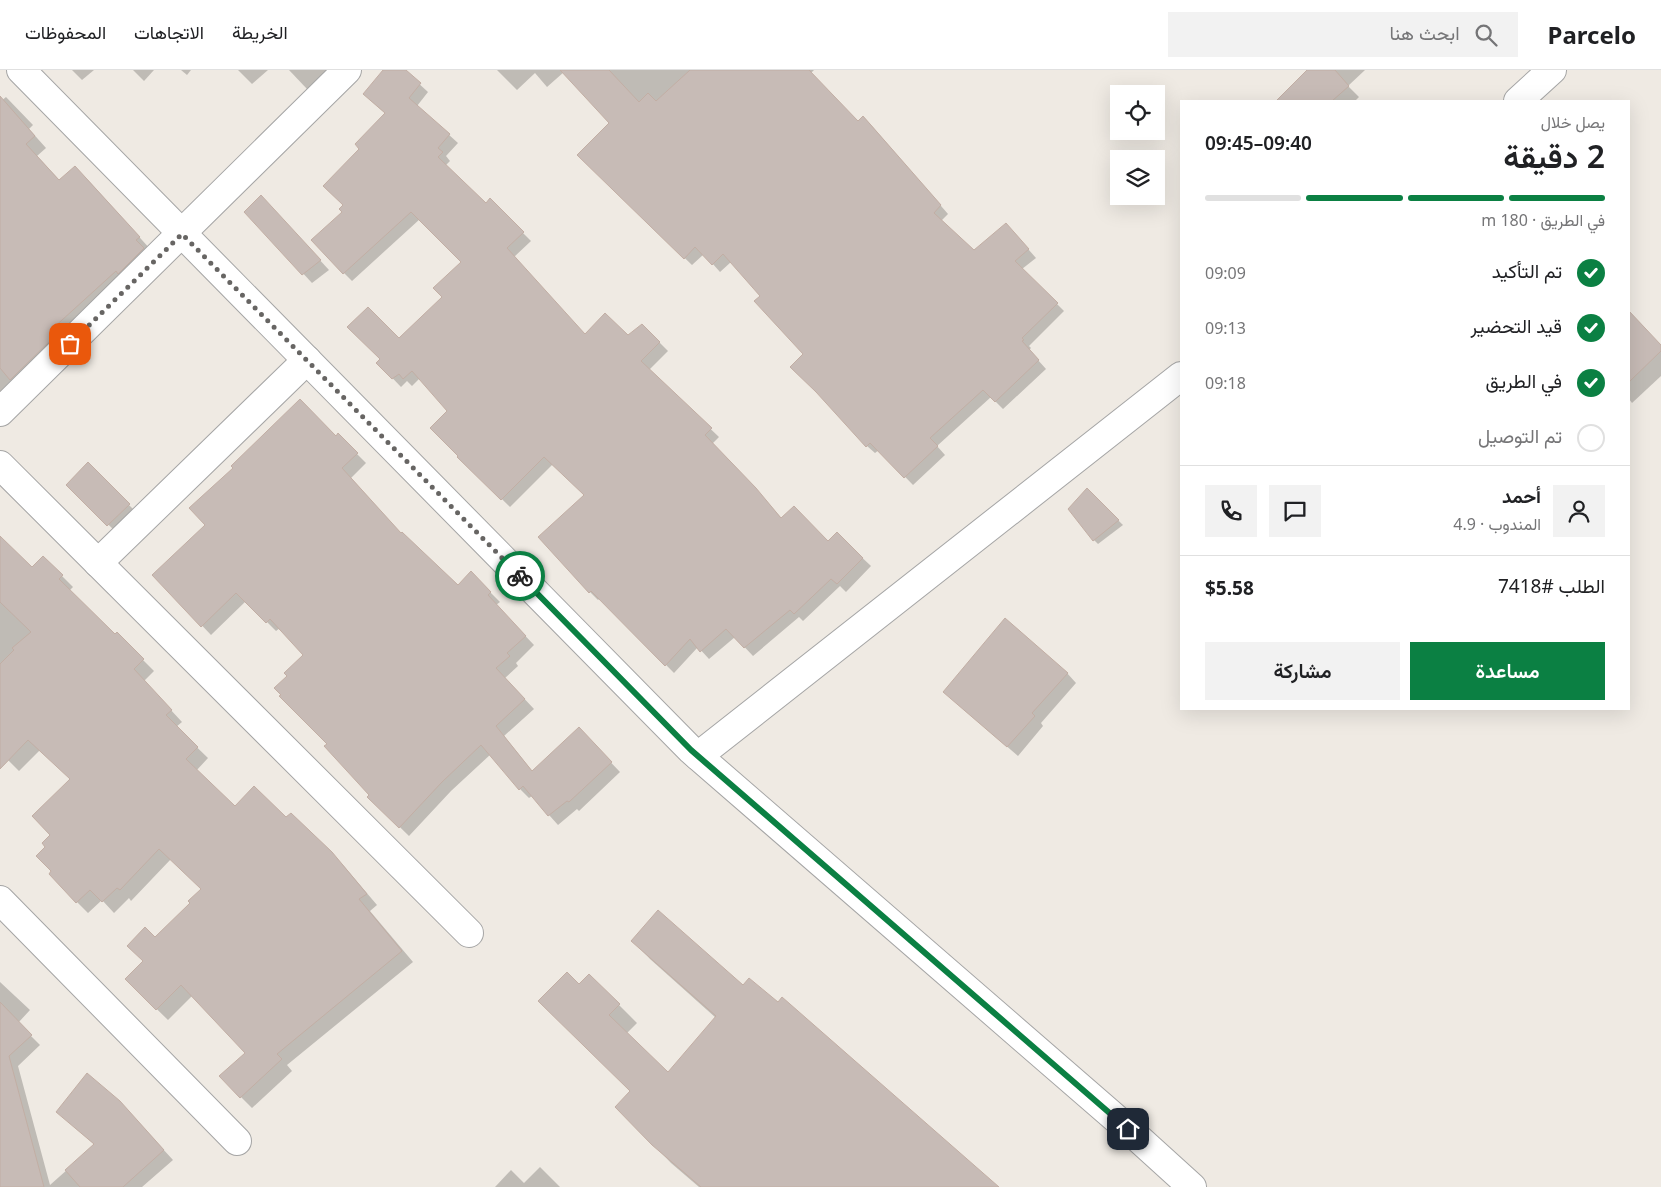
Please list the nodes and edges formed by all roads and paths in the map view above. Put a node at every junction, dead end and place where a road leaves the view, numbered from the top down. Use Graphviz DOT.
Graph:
graph roads {
  1 [pos="20,70"];
  2 [pos="347,70"];
  3 [pos="1552,70"];
  4 [pos="1519,100"];
  5 [pos="182,234"];
  6 [pos="307,360"];
  7 [pos="1180,377"];
  8 [pos="0,412"];
  9 [pos="0,465"];
  10 [pos="98,563"];
  11 [pos="698,756"];
  12 [pos="0,900"];
  13 [pos="469,933"];
  14 [pos="237,1141"];
  15 [pos="1192,1187"];
  1 -- 5 [label="street"];
  2 -- 5 [label="street"];
  3 -- 4 [label="street"];
  5 -- 6 [label="street"];
  5 -- 8 [label="street"];
  6 -- 10 [label="street"];
  6 -- 11 [label="street"];
  7 -- 11 [label="street"];
  9 -- 10 [label="street"];
  10 -- 13 [label="street"];
  11 -- 15 [label="street"];
  12 -- 14 [label="street"];
}
